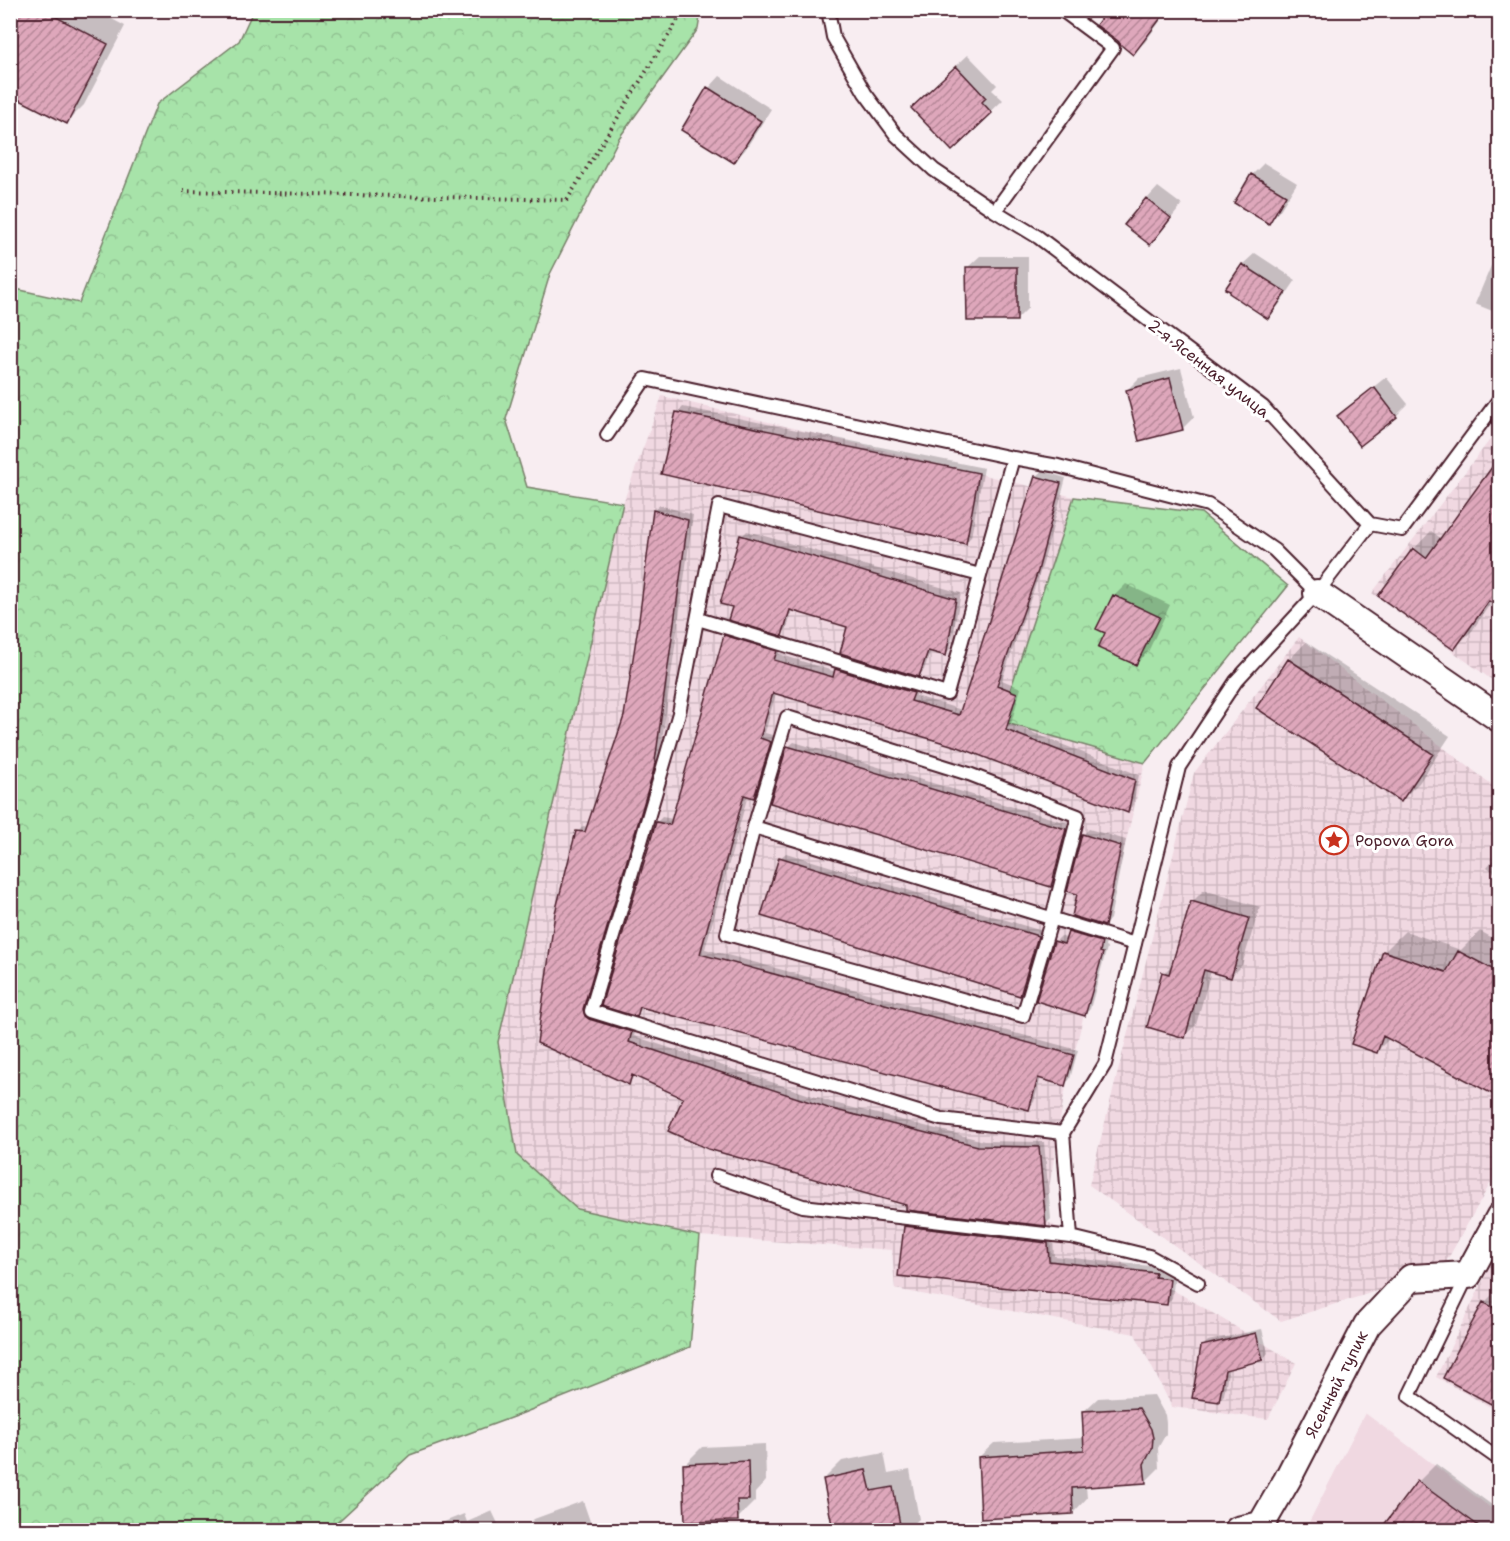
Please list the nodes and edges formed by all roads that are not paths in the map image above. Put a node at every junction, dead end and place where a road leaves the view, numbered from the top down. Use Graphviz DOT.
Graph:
graph roads {
  1 [pos="828,10"];
  2 [pos="1063,11"];
  3 [pos="995,211"];
  4 [pos="1500,398"];
  5 [pos="607,435"];
  6 [pos="1013,458"];
  7 [pos="1370,524"];
  8 [pos="980,575"];
  9 [pos="1317,593"];
  10 [pos="698,619"];
  11 [pos="1500,719"];
  12 [pos="754,827"];
  13 [pos="1052,918"];
  14 [pos="1135,944"];
  15 [pos="1063,1133"];
  16 [pos="716,1176"];
  17 [pos="1500,1216"];
  18 [pos="1071,1237"];
  19 [pos="1468,1275"];
  20 [pos="1198,1282"];
  21 [pos="1500,1460"];
  22 [pos="1252,1529"];
  1 -- 3 [label="lane, 2-я Ясенная улица"];
  2 -- 3 [label="lane"];
  3 -- 7 [label="lane, 2-я Ясенная улица"];
  4 -- 7 [label="lane"];
  5 -- 6 [label="lane"];
  6 -- 8 [label="lane"];
  6 -- 9 [label="lane"];
  7 -- 9 [label="lane"];
  8 -- 10 [label="lane"];
  8 -- 10 [label="lane"];
  9 -- 11 [label="street"];
  9 -- 14 [label="lane"];
  10 -- 15 [label="lane"];
  12 -- 13 [label="lane"];
  12 -- 13 [label="lane"];
  12 -- 13 [label="lane"];
  13 -- 14 [label="lane"];
  14 -- 15 [label="lane"];
  15 -- 18 [label="lane"];
  16 -- 18 [label="lane"];
  17 -- 19 [label="street"];
  18 -- 20 [label="lane"];
  19 -- 21 [label="lane"];
  19 -- 22 [label="street, Ясенный тупик"];
}
